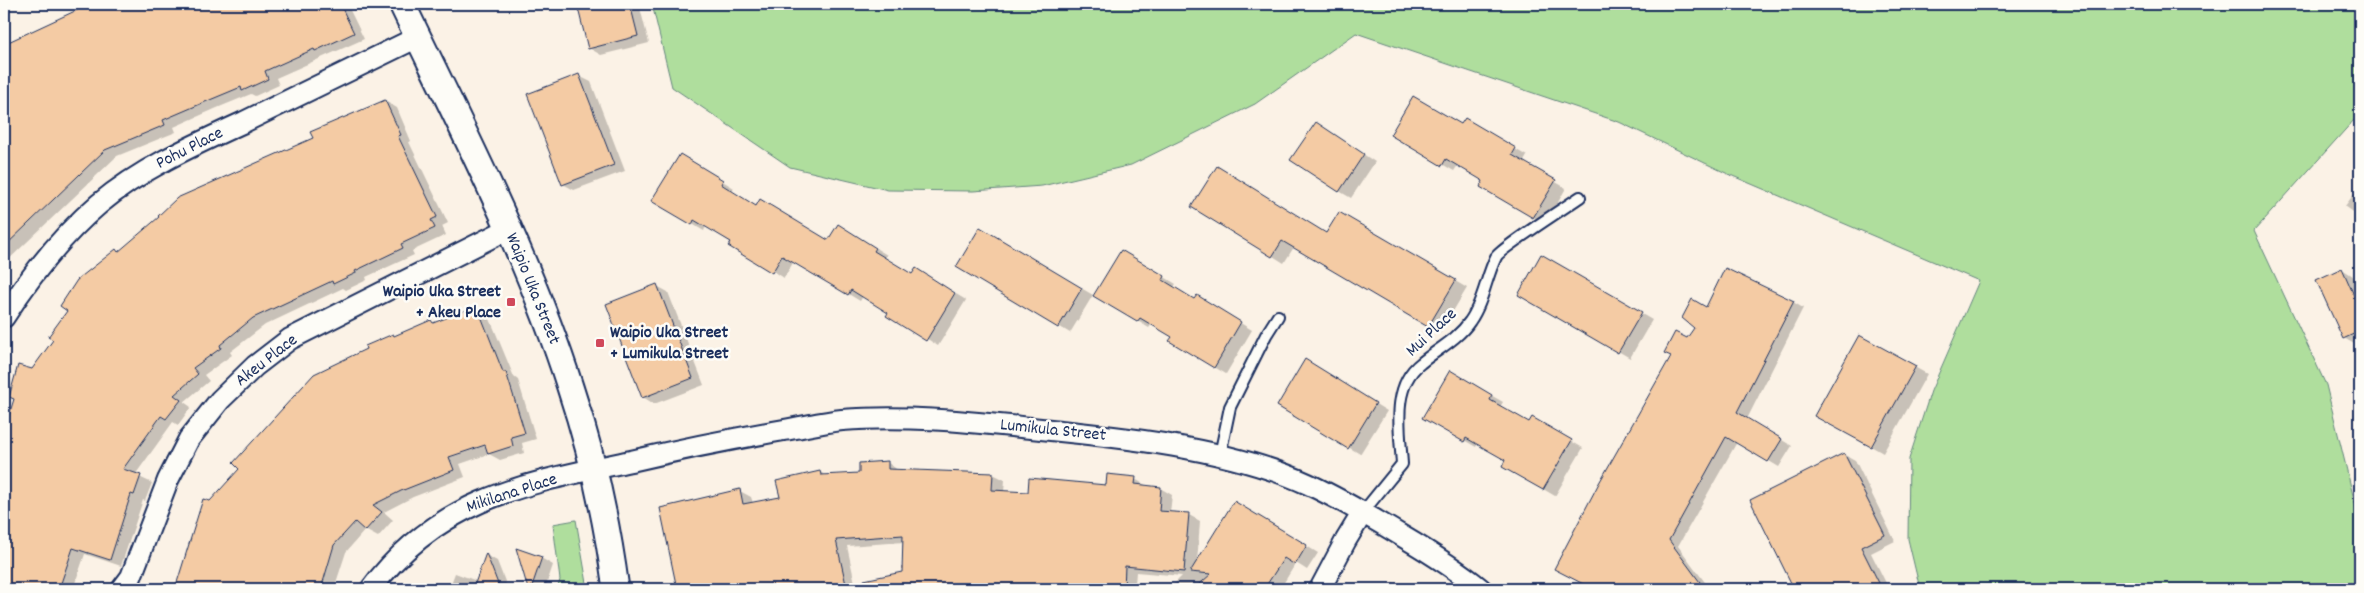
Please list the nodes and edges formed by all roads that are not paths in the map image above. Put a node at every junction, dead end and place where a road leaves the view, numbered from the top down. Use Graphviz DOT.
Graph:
graph roads {
  1 [pos="402,4"];
  2 [pos="418,37"];
  3 [pos="1580,197"];
  4 [pos="508,229"];
  5 [pos="4,316"];
  6 [pos="1278,316"];
  7 [pos="1220,455"];
  8 [pos="594,469"];
  9 [pos="1363,512"];
  10 [pos="122,589"];
  11 [pos="371,589"];
  12 [pos="616,589"];
  13 [pos="1320,589"];
  14 [pos="1481,589"];
  1 -- 2 [label="street, Waipio Uka Street"];
  2 -- 4 [label="street, Waipio Uka Street"];
  2 -- 5 [label="street, Pohu Place"];
  3 -- 9 [label="lane, Mui Place"];
  4 -- 8 [label="street, Waipio Uka Street"];
  4 -- 10 [label="street, Akeu Place"];
  6 -- 7 [label="lane"];
  7 -- 8 [label="street, Lumikula Street"];
  7 -- 9 [label="street, Lumikula Street"];
  8 -- 11 [label="street, Mikilana Place"];
  8 -- 12 [label="street, Waipio Uka Street"];
  9 -- 13 [label="street"];
  9 -- 14 [label="street, Lumikula Street"];
}
